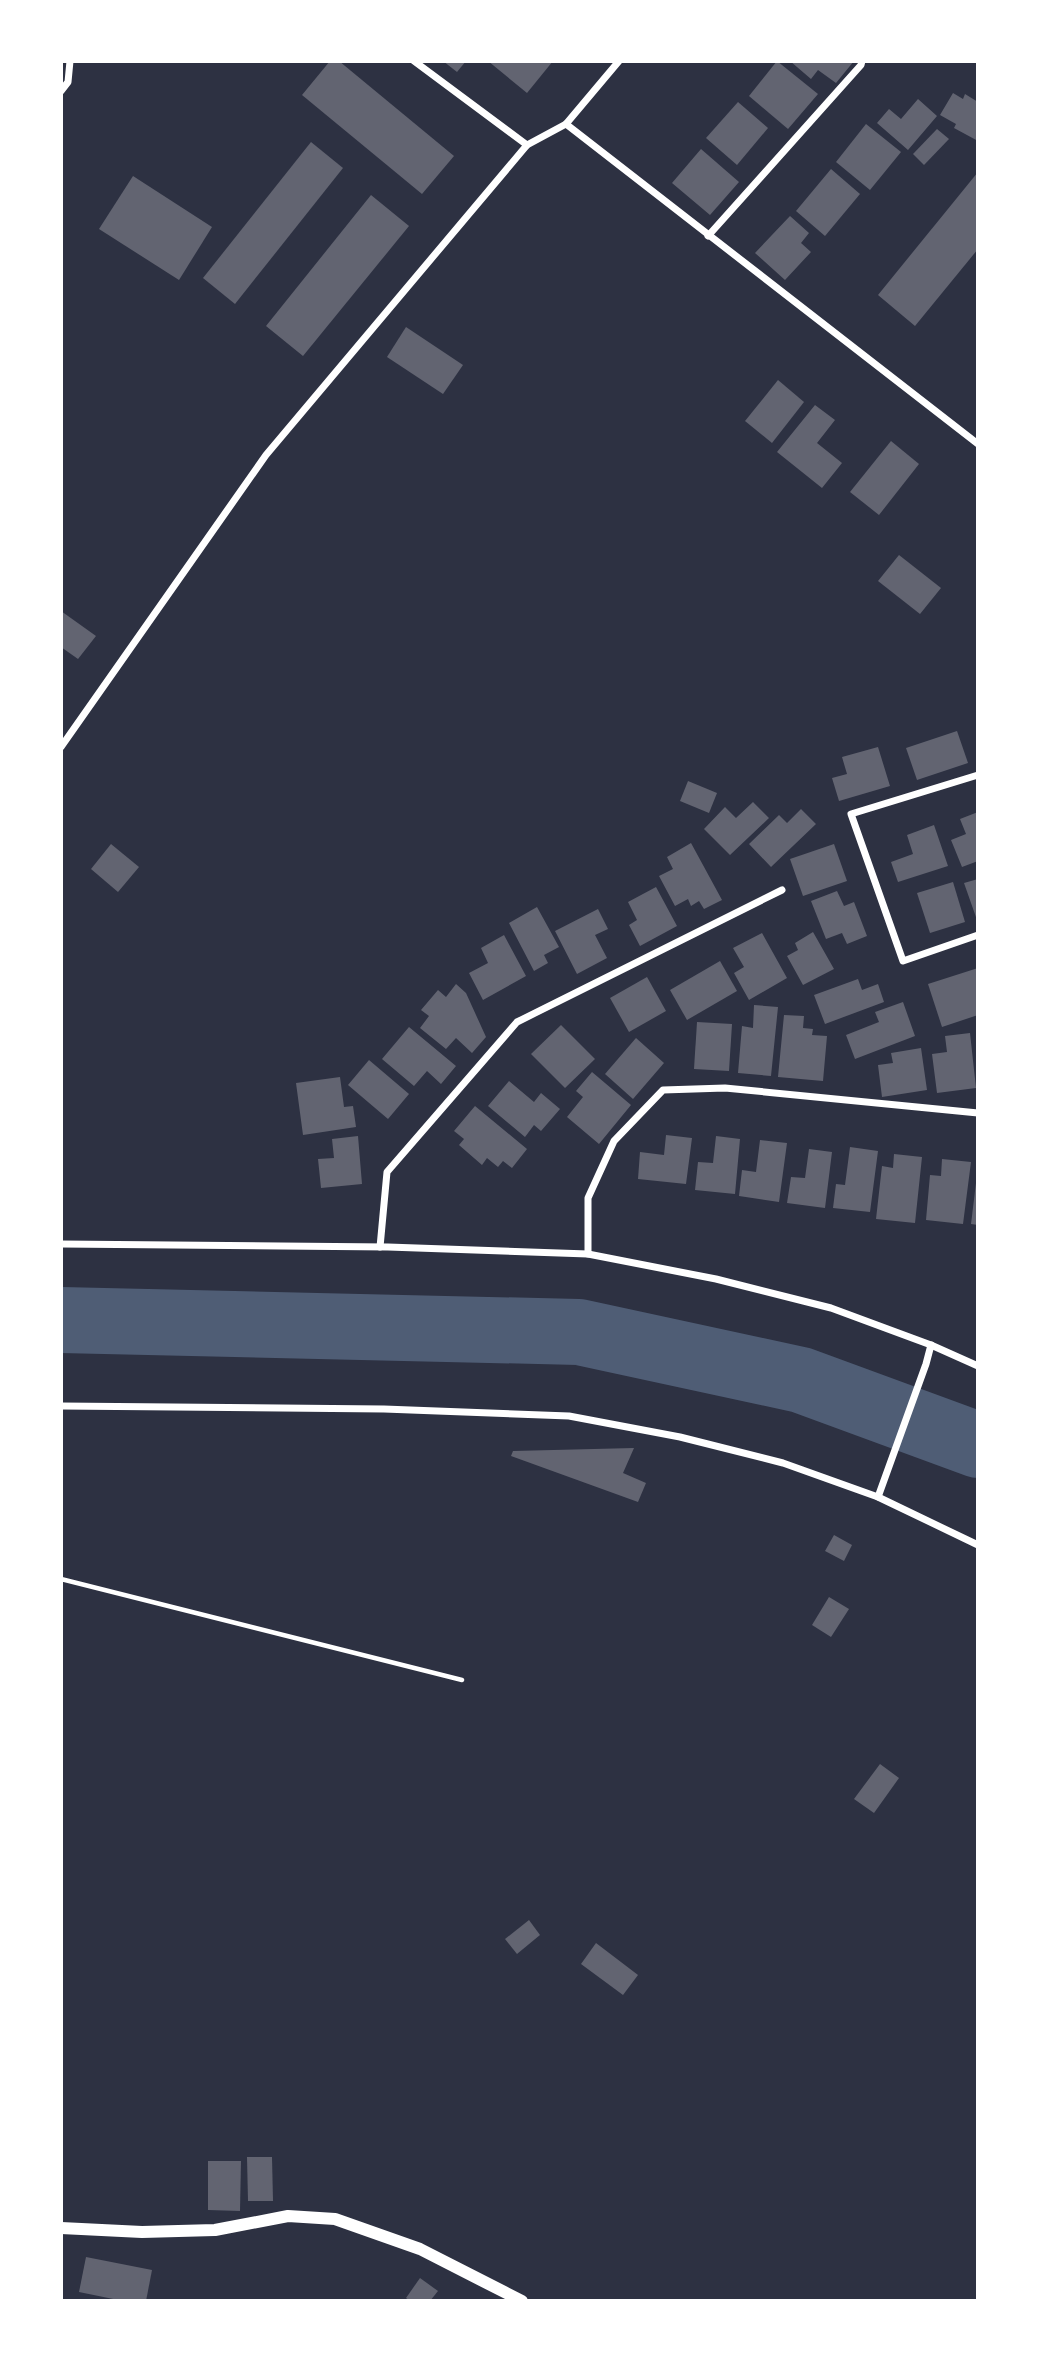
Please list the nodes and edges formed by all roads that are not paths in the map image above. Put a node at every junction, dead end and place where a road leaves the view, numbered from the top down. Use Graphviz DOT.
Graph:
graph roads {
  1 [pos="70,61"];
  2 [pos="414,61"];
  3 [pos="620,61"];
  4 [pos="862,61"];
  5 [pos="61,92"];
  6 [pos="566,124"];
  7 [pos="527,145"];
  8 [pos="708,236"];
  9 [pos="978,444"];
  10 [pos="61,747"];
  11 [pos="978,775"];
  12 [pos="782,890"];
  13 [pos="978,935"];
  14 [pos="978,1113"];
  15 [pos="61,1244"];
  16 [pos="380,1247"];
  17 [pos="589,1254"];
  18 [pos="931,1345"];
  19 [pos="978,1366"];
  20 [pos="61,1406"];
  21 [pos="878,1497"];
  22 [pos="978,1545"];
  23 [pos="61,2228"];
  24 [pos="522,2301"];
  1 -- 5 [label="street"];
  2 -- 7 [label="street"];
  3 -- 6 [label="street"];
  4 -- 8 [label="street"];
  6 -- 7 [label="street"];
  6 -- 8 [label="street"];
  7 -- 10 [label="street"];
  8 -- 9 [label="street"];
  11 -- 13 [label="street"];
  12 -- 16 [label="street"];
  14 -- 17 [label="street"];
  15 -- 16 [label="street"];
  16 -- 17 [label="street"];
  17 -- 18 [label="street"];
  18 -- 19 [label="street"];
  18 -- 21 [label="street"];
  20 -- 21 [label="street"];
  21 -- 22 [label="street"];
  23 -- 24 [label="street"];
}
